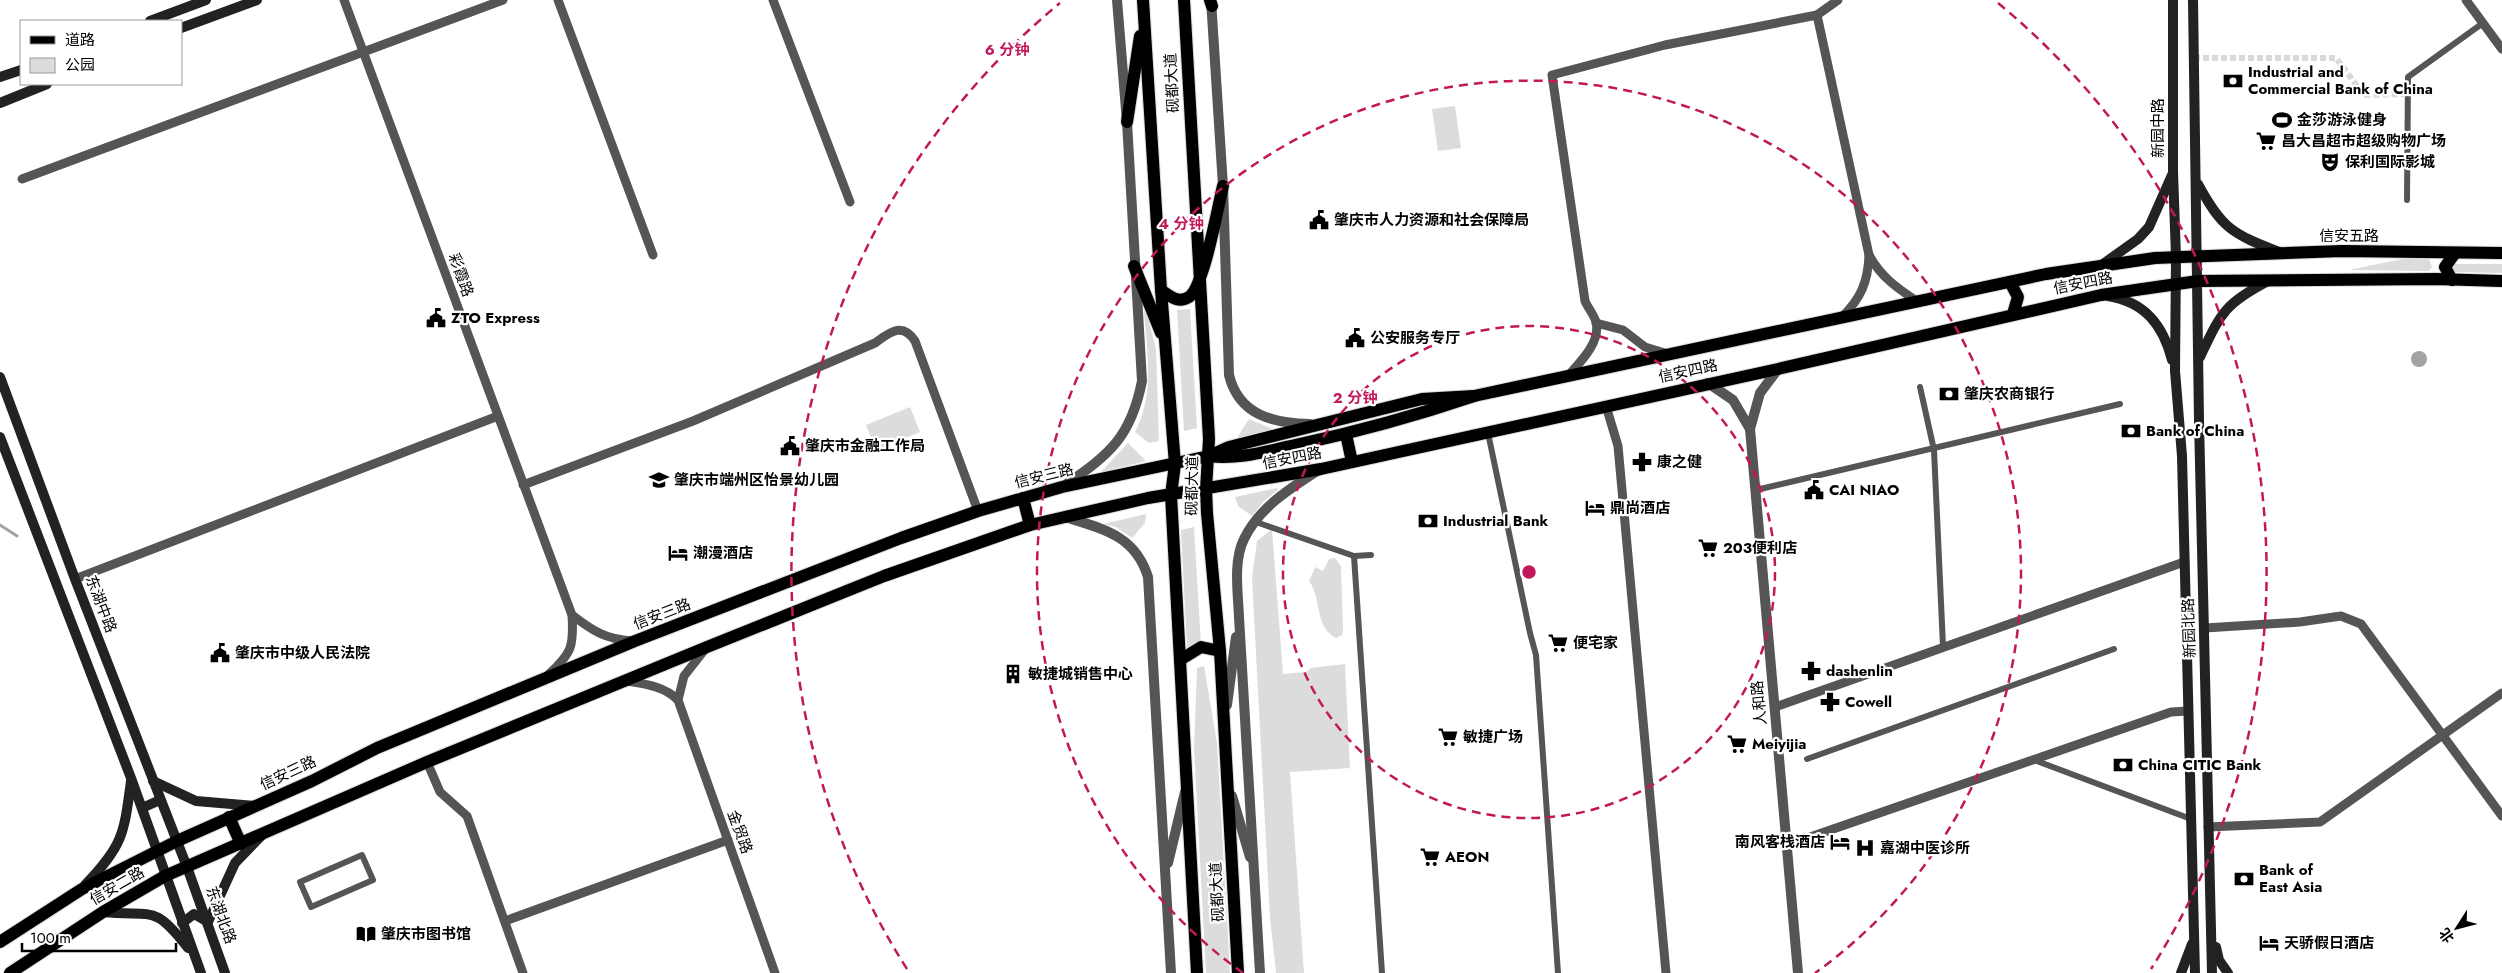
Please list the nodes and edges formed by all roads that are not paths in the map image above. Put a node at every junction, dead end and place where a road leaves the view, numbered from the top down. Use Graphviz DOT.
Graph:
graph roads {
  1 [pos="206,0"];
  2 [pos="257,0"];
  3 [pos="344,0"];
  4 [pos="503,0"];
  5 [pos="558,0"];
  6 [pos="773,0"];
  7 [pos="1117,0"];
  8 [pos="1184,0"];
  9 [pos="1838,0"];
  10 [pos="2172,0"];
  11 [pos="2193,0"];
  12 [pos="2466,0"];
  13 [pos="1211,2"];
  14 [pos="1144,4"];
  15 [pos="1817,14"];
  16 [pos="153,20"];
  17 [pos="2483,23"];
  18 [pos="182,28"];
  19 [pos="2502,50"];
  20 [pos="364,53"];
  21 [pos="18,71"];
  22 [pos="0,73"];
  23 [pos="0,78"];
  24 [pos="45,85"];
  25 [pos="0,103"];
  26 [pos="1127,122"];
  27 [pos="2173,172"];
  28 [pos="22,179"];
  29 [pos="2197,183"];
  30 [pos="1223,186"];
  31 [pos="2407,200"];
  32 [pos="850,202"];
  33 [pos="2281,253"];
  34 [pos="2455,253"];
  35 [pos="2502,253"];
  36 [pos="1869,255"];
  37 [pos="653,256"];
  38 [pos="2176,257"];
  39 [pos="2197,257"];
  40 [pos="2103,264"];
  41 [pos="1134,266"];
  42 [pos="2270,280"];
  43 [pos="2452,280"];
  44 [pos="1200,281"];
  45 [pos="2198,281"];
  46 [pos="2502,281"];
  47 [pos="2010,282"];
  48 [pos="2176,283"];
  49 [pos="1161,290"];
  50 [pos="2101,295"];
  51 [pos="1918,302"];
  52 [pos="2013,314"];
  53 [pos="1842,317"];
  54 [pos="1596,323"];
  55 [pos="1167,349"];
  56 [pos="1673,355"];
  57 [pos="2199,360"];
  58 [pos="1778,369"];
  59 [pos="2175,370"];
  60 [pos="0,377"];
  61 [pos="1566,378"];
  62 [pos="1708,383"];
  63 [pos="1920,387"];
  64 [pos="1474,396"];
  65 [pos="2120,404"];
  66 [pos="1606,406"];
  67 [pos="498,416"];
  68 [pos="2178,421"];
  69 [pos="2199,421"];
  70 [pos="1318,424"];
  71 [pos="1750,430"];
  72 [pos="1488,433"];
  73 [pos="1346,434"];
  74 [pos="0,437"];
  75 [pos="1934,450"];
  76 [pos="1209,456"];
  77 [pos="1352,462"];
  78 [pos="1175,464"];
  79 [pos="1321,469"];
  80 [pos="524,484"];
  81 [pos="1062,487"];
  82 [pos="1206,489"];
  83 [pos="1756,490"];
  84 [pos="1171,495"];
  85 [pos="1023,498"];
  86 [pos="978,511"];
  87 [pos="1065,517"];
  88 [pos="1256,522"];
  89 [pos="1030,525"];
  90 [pos="1371,555"];
  91 [pos="1354,556"];
  92 [pos="2184,562"];
  93 [pos="75,579"];
  94 [pos="572,615"];
  95 [pos="1239,616"];
  96 [pos="2205,628"];
  97 [pos="635,641"];
  98 [pos="1943,646"];
  99 [pos="707,647"];
  100 [pos="2114,648"];
  101 [pos="1220,651"];
  102 [pos="1180,660"];
  103 [pos="626,681"];
  104 [pos="539,682"];
  105 [pos="2502,693"];
  106 [pos="678,700"];
  107 [pos="1775,707"];
  108 [pos="2188,711"];
  109 [pos="1224,723"];
  110 [pos="2443,735"];
  111 [pos="1807,759"];
  112 [pos="2034,760"];
  113 [pos="427,762"];
  114 [pos="131,778"];
  115 [pos="153,781"];
  116 [pos="1228,783"];
  117 [pos="1187,784"];
  118 [pos="160,800"];
  119 [pos="255,806"];
  120 [pos="142,808"];
  121 [pos="2502,816"];
  122 [pos="229,817"];
  123 [pos="2191,819"];
  124 [pos="2208,827"];
  125 [pos="262,835"];
  126 [pos="177,840"];
  127 [pos="728,840"];
  128 [pos="241,844"];
  129 [pos="1787,845"];
  130 [pos="156,851"];
  131 [pos="187,867"];
  132 [pos="1165,873"];
  133 [pos="1255,874"];
  134 [pos="165,876"];
  135 [pos="82,888"];
  136 [pos="2193,902"];
  137 [pos="2211,902"];
  138 [pos="311,906"];
  139 [pos="103,912"];
  140 [pos="505,921"];
  141 [pos="208,922"];
  142 [pos="182,923"];
  143 [pos="2212,934"];
  144 [pos="2194,938"];
  145 [pos="0,942"];
  146 [pos="194,954"];
  147 [pos="10,973"];
  148 [pos="201,973"];
  149 [pos="225,973"];
  150 [pos="523,973"];
  151 [pos="775,973"];
  152 [pos="1171,973"];
  153 [pos="1197,973"];
  154 [pos="1238,973"];
  155 [pos="1260,973"];
  156 [pos="1382,973"];
  157 [pos="1558,973"];
  158 [pos="1666,973"];
  159 [pos="1798,973"];
  160 [pos="2182,973"];
  161 [pos="2195,973"];
  162 [pos="2212,973"];
  163 [pos="2228,973"];
  1 -- 16 [label="main road"];
  2 -- 18 [label="main road"];
  3 -- 20 [label="street, 彩霞路"];
  4 -- 20 [label="street"];
  5 -- 37 [label="street"];
  6 -- 32 [label="street"];
  7 -- 26 [label="street"];
  8 -- 44 [label="main road, 砚都大道"];
  9 -- 15 [label="street"];
  10 -- 27 [label="main road, 新园中路"];
  11 -- 29 [label="main road"];
  12 -- 17 [label="street"];
  13 -- 30 [label="street"];
  14 -- 26 [label="main road"];
  14 -- 49 [label="main road, 砚都大道"];
  15 -- 36 [label="street"];
  15 -- 54 [label="street"];
  17 -- 19 [label="street"];
  17 -- 31 [label="street"];
  20 -- 28 [label="street"];
  20 -- 67 [label="street, 彩霞路"];
  21 -- 22 [label="main road"];
  21 -- 23 [label="main road"];
  24 -- 25 [label="main road"];
  26 -- 41 [label="street"];
  27 -- 38 [label="main road, 新园中路"];
  27 -- 40 [label="main road"];
  29 -- 33 [label="main road"];
  29 -- 39 [label="main road"];
  30 -- 44 [label="main road"];
  30 -- 70 [label="street"];
  33 -- 34 [label="main road, 信安五路"];
  33 -- 39 [label="main road, 信安五路"];
  34 -- 35 [label="main road, 信安五路"];
  34 -- 43 [label="main road"];
  36 -- 51 [label="street"];
  36 -- 53 [label="street"];
  38 -- 39 [label="main road, 信安四路"];
  38 -- 40 [label="main road, 信安四路"];
  38 -- 48 [label="main road, 新园中路"];
  39 -- 45 [label="main road, 新园北路"];
  40 -- 47 [label="main road, 信安四路"];
  41 -- 55 [label="main road"];
  41 -- 81 [label="street"];
  42 -- 43 [label="main road"];
  42 -- 45 [label="main road"];
  42 -- 57 [label="main road"];
  43 -- 46 [label="main road"];
  44 -- 49 [label="main road"];
  44 -- 76 [label="main road, 砚都大道"];
  45 -- 48 [label="main road, 信安四路"];
  45 -- 57 [label="main road, 新园北路"];
  47 -- 51 [label="main road, 信安四路"];
  47 -- 52 [label="main road"];
  48 -- 50 [label="main road, 信安四路"];
  48 -- 59 [label="main road, 新园北路"];
  49 -- 55 [label="main road, 砚都大道"];
  50 -- 52 [label="main road, 信安四路"];
  50 -- 59 [label="main road"];
  51 -- 53 [label="main road, 信安四路"];
  52 -- 58 [label="main road, 信安四路"];
  53 -- 56 [label="main road, 信安四路"];
  54 -- 56 [label="street"];
  54 -- 61 [label="street"];
  55 -- 78 [label="main road, 砚都大道"];
  56 -- 61 [label="main road, 信安四路"];
  57 -- 69 [label="main road, 新园北路"];
  58 -- 62 [label="main road, 信安四路"];
  58 -- 71 [label="street"];
  59 -- 68 [label="main road, 新园北路"];
  60 -- 93 [label="main road, 东湖中路"];
  61 -- 64 [label="main road, 信安四路"];
  62 -- 66 [label="main road, 信安四路"];
  62 -- 71 [label="street"];
  63 -- 75 [label="street"];
  64 -- 70 [label="main road"];
  64 -- 73 [label="main road, 信安四路"];
  65 -- 75 [label="street"];
  66 -- 72 [label="main road, 信安四路"];
  66 -- 158 [label="street"];
  67 -- 80 [label="street, 彩霞路"];
  67 -- 93 [label="street"];
  68 -- 69 [label="main road"];
  68 -- 92 [label="main road, 新园北路"];
  69 -- 96 [label="main road, 新园北路"];
  70 -- 76 [label="main road"];
  71 -- 83 [label="street, 人和路"];
  72 -- 77 [label="main road, 信安四路"];
  72 -- 157 [label="street"];
  73 -- 76 [label="main road, 信安四路"];
  73 -- 77 [label="main road"];
  74 -- 114 [label="main road"];
  75 -- 83 [label="street"];
  75 -- 98 [label="street"];
  76 -- 78 [label="main road, 信安三路"];
  76 -- 82 [label="main road, 砚都大道"];
  77 -- 79 [label="main road, 信安四路"];
  78 -- 81 [label="main road, 信安三路"];
  78 -- 84 [label="main road, 砚都大道"];
  79 -- 82 [label="main road, 信安四路"];
  79 -- 88 [label="street"];
  80 -- 86 [label="street"];
  80 -- 94 [label="street, 彩霞路"];
  81 -- 85 [label="main road, 信安三路"];
  82 -- 84 [label="main road, 信安四路"];
  82 -- 101 [label="main road, 砚都大道"];
  83 -- 107 [label="street, 人和路"];
  84 -- 87 [label="main road"];
  84 -- 102 [label="main road, 砚都大道"];
  85 -- 86 [label="main road, 信安三路"];
  85 -- 89 [label="main road"];
  86 -- 97 [label="main road, 信安三路"];
  87 -- 89 [label="main road"];
  87 -- 132 [label="street"];
  88 -- 91 [label="street"];
  88 -- 95 [label="street"];
  89 -- 99 [label="main road"];
  90 -- 91 [label="street"];
  91 -- 156 [label="street"];
  92 -- 98 [label="street"];
  92 -- 108 [label="main road, 新园北路"];
  93 -- 115 [label="main road, 东湖中路"];
  94 -- 97 [label="street"];
  94 -- 104 [label="street"];
  95 -- 109 [label="street"];
  95 -- 133 [label="street"];
  96 -- 110 [label="street"];
  96 -- 124 [label="main road, 新园北路"];
  97 -- 104 [label="main road, 信安三路"];
  98 -- 107 [label="street"];
  99 -- 103 [label="main road"];
  99 -- 106 [label="street"];
  100 -- 111 [label="street"];
  101 -- 102 [label="main road"];
  101 -- 109 [label="main road, 砚都大道"];
  102 -- 117 [label="main road, 砚都大道"];
  103 -- 106 [label="street"];
  103 -- 113 [label="main road"];
  104 -- 119 [label="main road, 信安三路"];
  105 -- 110 [label="street"];
  106 -- 127 [label="street, 金贸路"];
  107 -- 129 [label="street, 人和路"];
  108 -- 112 [label="street"];
  108 -- 123 [label="main road, 新园北路"];
  109 -- 116 [label="main road, 砚都大道"];
  110 -- 121 [label="street"];
  110 -- 124 [label="street"];
  112 -- 123 [label="street"];
  112 -- 129 [label="street"];
  113 -- 125 [label="main road"];
  113 -- 140 [label="street"];
  114 -- 120 [label="main road"];
  114 -- 135 [label="main road"];
  115 -- 118 [label="main road, 东湖中路"];
  115 -- 119 [label="main road"];
  116 -- 133 [label="street"];
  116 -- 154 [label="main road, 砚都大道"];
  117 -- 132 [label="street"];
  117 -- 153 [label="main road, 砚都大道"];
  118 -- 120 [label="main road"];
  118 -- 126 [label="main road, 东湖中路"];
  119 -- 122 [label="main road, 信安三路"];
  120 -- 130 [label="main road"];
  122 -- 126 [label="main road, 信安三路"];
  122 -- 128 [label="main road"];
  123 -- 136 [label="main road, 新园北路"];
  124 -- 137 [label="main road, 新园北路"];
  125 -- 128 [label="main road"];
  125 -- 141 [label="main road"];
  126 -- 130 [label="main road, 信安二路"];
  126 -- 131 [label="main road, 东湖北路"];
  127 -- 140 [label="street"];
  127 -- 151 [label="street, 金贸路"];
  128 -- 131 [label="main road"];
  129 -- 159 [label="street, 人和路"];
  130 -- 134 [label="main road"];
  130 -- 135 [label="main road, 信安二路"];
  131 -- 134 [label="main road, 信安二路"];
  131 -- 141 [label="main road, 东湖北路"];
  132 -- 152 [label="street"];
  133 -- 155 [label="street"];
  134 -- 139 [label="main road, 信安二路"];
  134 -- 142 [label="main road"];
  135 -- 145 [label="main road, 信安二路"];
  136 -- 137 [label="main road"];
  136 -- 144 [label="main road, 新园北路"];
  137 -- 143 [label="main road, 新园北路"];
  138 -- 138 [label="street"];
  139 -- 146 [label="main road"];
  139 -- 147 [label="main road, 信安二路"];
  140 -- 150 [label="street"];
  141 -- 142 [label="main road"];
  141 -- 149 [label="main road, 东湖北路"];
  142 -- 146 [label="main road"];
  143 -- 162 [label="main road, 新园北路"];
  143 -- 163 [label="main road"];
  144 -- 160 [label="main road"];
  144 -- 161 [label="main road, 新园北路"];
  146 -- 148 [label="main road"];
}
